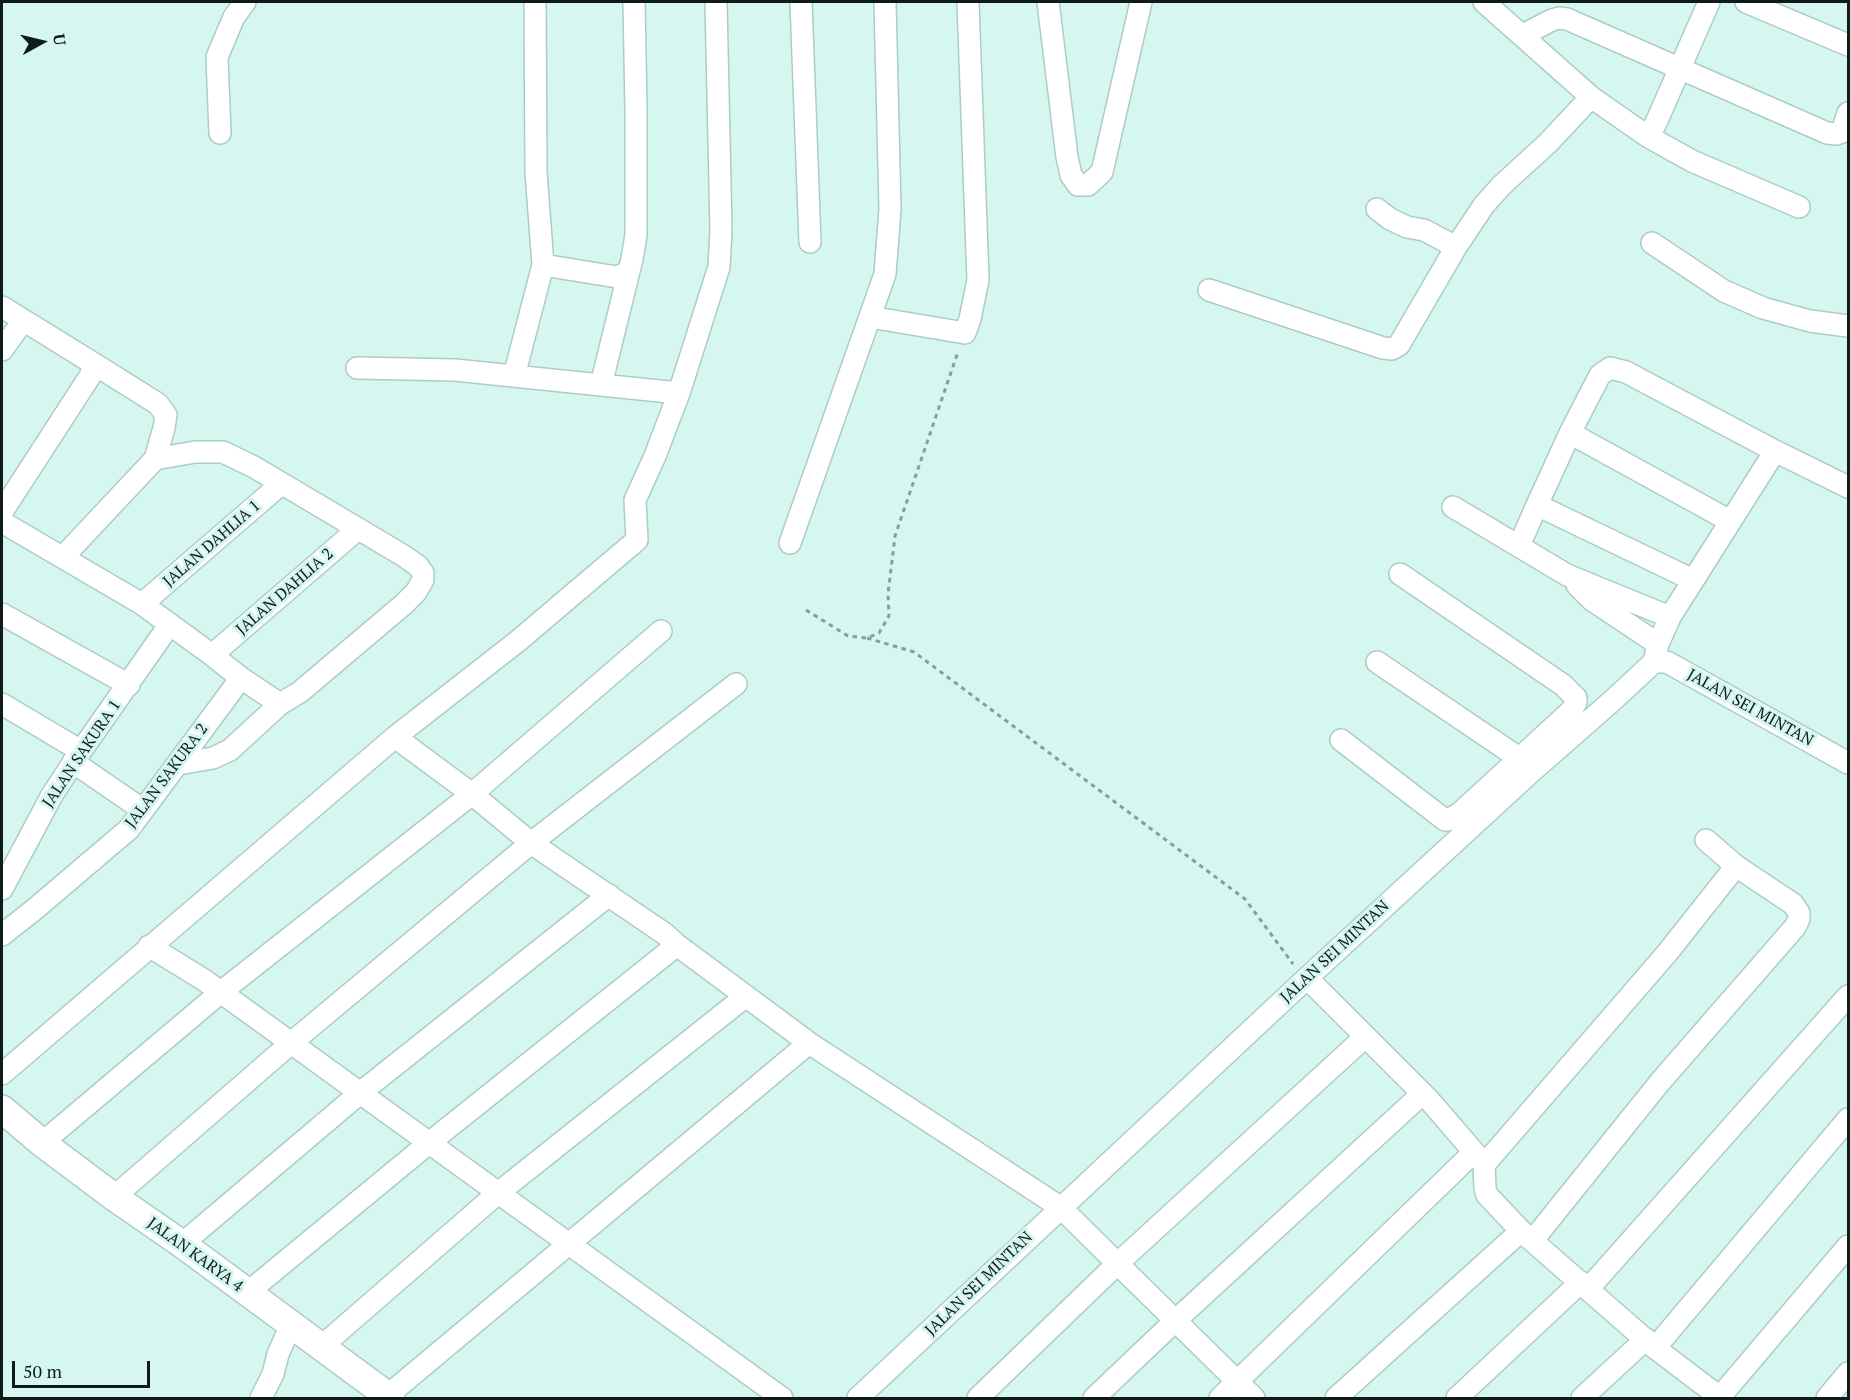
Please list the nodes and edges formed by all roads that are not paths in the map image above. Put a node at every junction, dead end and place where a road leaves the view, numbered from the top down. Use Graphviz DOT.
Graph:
graph roads {
  1 [pos="245,2"];
  2 [pos="535,2"];
  3 [pos="634,2"];
  4 [pos="716,2"];
  5 [pos="801,2"];
  6 [pos="885,2"];
  7 [pos="968,2"];
  8 [pos="1048,2"];
  9 [pos="1141,2"];
  10 [pos="1484,2"];
  11 [pos="1709,2"];
  12 [pos="1746,2"];
  13 [pos="1523,35"];
  14 [pos="1848,45"];
  15 [pos="1678,69"];
  16 [pos="1591,98"];
  17 [pos="1848,113"];
  18 [pos="220,134"];
  19 [pos="1647,136"];
  20 [pos="1799,207"];
  21 [pos="1377,209"];
  22 [pos="810,242"];
  23 [pos="1652,243"];
  24 [pos="1456,247"];
  25 [pos="543,265"];
  26 [pos="628,272"];
  27 [pos="1209,290"];
  28 [pos="2,307"];
  29 [pos="870,317"];
  30 [pos="23,321"];
  31 [pos="1848,326"];
  32 [pos="2,350"];
  33 [pos="91,362"];
  34 [pos="357,368"];
  35 [pos="514,376"];
  36 [pos="601,385"];
  37 [pos="679,393"];
  38 [pos="1570,433"];
  39 [pos="1775,451"];
  40 [pos="155,459"];
  41 [pos="281,484"];
  42 [pos="1848,486"];
  43 [pos="1537,506"];
  44 [pos="1453,507"];
  45 [pos="2,512"];
  46 [pos="1730,521"];
  47 [pos="2,522"];
  48 [pos="358,530"];
  49 [pos="790,543"];
  50 [pos="1519,546"];
  51 [pos="63,557"];
  52 [pos="1400,574"];
  53 [pos="1567,575"];
  54 [pos="1693,580"];
  55 [pos="142,604"];
  56 [pos="2,614"];
  57 [pos="1670,617"];
  58 [pos="170,624"];
  59 [pos="661,631"];
  60 [pos="1656,653"];
  61 [pos="212,655"];
  62 [pos="1377,662"];
  63 [pos="241,678"];
  64 [pos="735,684"];
  65 [pos="129,685"];
  66 [pos="2,704"];
  67 [pos="280,704"];
  68 [pos="395,737"];
  69 [pos="1341,740"];
  70 [pos="77,757"];
  71 [pos="1848,763"];
  72 [pos="178,764"];
  73 [pos="1525,765"];
  74 [pos="472,794"];
  75 [pos="143,810"];
  76 [pos="1707,840"];
  77 [pos="531,843"];
  78 [pos="1736,866"];
  79 [pos="2,889"];
  80 [pos="609,895"];
  81 [pos="2,935"];
  82 [pos="677,945"];
  83 [pos="149,946"];
  84 [pos="1307,978"];
  85 [pos="221,992"];
  86 [pos="746,996"];
  87 [pos="1848,996"];
  88 [pos="1365,1036"];
  89 [pos="291,1043"];
  90 [pos="809,1043"];
  91 [pos="2,1074"];
  92 [pos="360,1093"];
  93 [pos="1422,1094"];
  94 [pos="2,1108"];
  95 [pos="1848,1119"];
  96 [pos="42,1143"];
  97 [pos="429,1143"];
  98 [pos="1479,1159"];
  99 [pos="498,1193"];
  100 [pos="114,1197"];
  101 [pos="1060,1208"];
  102 [pos="1527,1235"];
  103 [pos="182,1244"];
  104 [pos="568,1244"];
  105 [pos="1848,1246"];
  106 [pos="1117,1264"];
  107 [pos="1585,1285"];
  108 [pos="247,1293"];
  109 [pos="1175,1321"];
  110 [pos="291,1325"];
  111 [pos="1651,1343"];
  112 [pos="322,1346"];
  113 [pos="1848,1373"];
  114 [pos="1237,1382"];
  115 [pos="1709,1395"];
  116 [pos="389,1397"];
  117 [pos="261,1398"];
  118 [pos="782,1398"];
  119 [pos="858,1398"];
  120 [pos="978,1398"];
  121 [pos="1094,1398"];
  122 [pos="1220,1398"];
  123 [pos="1254,1398"];
  124 [pos="1336,1398"];
  125 [pos="1457,1398"];
  126 [pos="1582,1398"];
  127 [pos="1827,1398"];
  1 -- 18 [label="street"];
  2 -- 25 [label="street"];
  3 -- 26 [label="street"];
  4 -- 37 [label="street"];
  5 -- 22 [label="street"];
  6 -- 29 [label="street"];
  7 -- 29 [label="street"];
  8 -- 9 [label="street"];
  10 -- 13 [label="street"];
  11 -- 15 [label="street"];
  12 -- 14 [label="street"];
  13 -- 15 [label="street"];
  13 -- 16 [label="street"];
  15 -- 17 [label="street"];
  15 -- 19 [label="street"];
  16 -- 19 [label="street"];
  16 -- 24 [label="street"];
  19 -- 20 [label="street"];
  21 -- 24 [label="street"];
  23 -- 31 [label="street"];
  24 -- 27 [label="street"];
  25 -- 26 [label="street"];
  25 -- 35 [label="street"];
  26 -- 36 [label="street"];
  28 -- 30 [label="street"];
  29 -- 49 [label="street"];
  30 -- 32 [label="street"];
  30 -- 33 [label="street"];
  33 -- 40 [label="street"];
  33 -- 45 [label="street"];
  34 -- 35 [label="street"];
  35 -- 36 [label="street"];
  36 -- 37 [label="street"];
  37 -- 68 [label="street"];
  38 -- 39 [label="street"];
  38 -- 43 [label="street"];
  38 -- 46 [label="street"];
  39 -- 42 [label="street"];
  39 -- 46 [label="street"];
  40 -- 41 [label="street"];
  40 -- 51 [label="street"];
  41 -- 48 [label="street"];
  41 -- 55 [label="street, JALAN DAHLIA 1"];
  43 -- 50 [label="street"];
  43 -- 54 [label="street"];
  44 -- 50 [label="street"];
  46 -- 54 [label="street"];
  47 -- 51 [label="street"];
  48 -- 61 [label="street, JALAN DAHLIA 2"];
  48 -- 67 [label="street"];
  50 -- 53 [label="street"];
  51 -- 55 [label="street"];
  52 -- 73 [label="street"];
  53 -- 57 [label="street"];
  53 -- 60 [label="street"];
  54 -- 57 [label="street"];
  55 -- 58 [label="street"];
  56 -- 65 [label="street"];
  57 -- 60 [label="street"];
  58 -- 61 [label="street"];
  58 -- 65 [label="street, JALAN SAKURA 1"];
  59 -- 74 [label="street"];
  60 -- 71 [label="street, JALAN SEI MINTAN"];
  60 -- 73 [label="street, JALAN SEI MINTAN"];
  61 -- 63 [label="street"];
  62 -- 73 [label="street"];
  63 -- 67 [label="street"];
  63 -- 72 [label="street, JALAN SAKURA 2"];
  64 -- 77 [label="street"];
  65 -- 70 [label="street, JALAN SAKURA 1"];
  66 -- 70 [label="street"];
  67 -- 72 [label="street"];
  68 -- 74 [label="street"];
  68 -- 83 [label="street"];
  69 -- 73 [label="street"];
  70 -- 75 [label="street"];
  70 -- 79 [label="street, JALAN SAKURA 1"];
  72 -- 75 [label="street, JALAN SAKURA 2"];
  73 -- 84 [label="street, JALAN SEI MINTAN"];
  74 -- 77 [label="street"];
  74 -- 85 [label="street"];
  75 -- 81 [label="street, JALAN SAKURA 2"];
  76 -- 78 [label="street"];
  77 -- 80 [label="street"];
  77 -- 89 [label="street"];
  78 -- 98 [label="street"];
  78 -- 102 [label="street"];
  80 -- 82 [label="street"];
  80 -- 92 [label="street"];
  82 -- 86 [label="street"];
  82 -- 97 [label="street"];
  83 -- 85 [label="street"];
  83 -- 91 [label="street"];
  84 -- 88 [label="street"];
  84 -- 101 [label="street, JALAN SEI MINTAN"];
  85 -- 89 [label="street"];
  85 -- 96 [label="street"];
  86 -- 90 [label="street"];
  86 -- 99 [label="street"];
  87 -- 107 [label="street"];
  88 -- 93 [label="street"];
  88 -- 106 [label="street"];
  89 -- 92 [label="street"];
  89 -- 100 [label="street"];
  90 -- 101 [label="street"];
  90 -- 104 [label="street"];
  92 -- 97 [label="street"];
  92 -- 103 [label="street"];
  93 -- 98 [label="street"];
  93 -- 109 [label="street"];
  94 -- 96 [label="main road, JALAN KARYA 4"];
  95 -- 111 [label="street"];
  96 -- 100 [label="main road, JALAN KARYA 4"];
  97 -- 99 [label="street"];
  97 -- 108 [label="street"];
  98 -- 102 [label="street"];
  98 -- 114 [label="street"];
  99 -- 104 [label="street"];
  99 -- 112 [label="street"];
  100 -- 103 [label="main road, JALAN KARYA 4"];
  101 -- 106 [label="street"];
  101 -- 119 [label="street, JALAN SEI MINTAN"];
  102 -- 107 [label="street"];
  102 -- 124 [label="street"];
  103 -- 108 [label="main road, JALAN KARYA 4"];
  104 -- 116 [label="street"];
  104 -- 118 [label="street"];
  105 -- 115 [label="street"];
  106 -- 109 [label="street"];
  106 -- 120 [label="street"];
  107 -- 111 [label="street"];
  107 -- 125 [label="street"];
  108 -- 110 [label="main road, JALAN KARYA 4"];
  109 -- 114 [label="street"];
  109 -- 121 [label="street"];
  110 -- 112 [label="main road, JALAN KARYA 4"];
  110 -- 117 [label="street"];
  111 -- 115 [label="street"];
  111 -- 126 [label="street"];
  112 -- 116 [label="main road, JALAN KARYA 4"];
  113 -- 127 [label="street"];
  114 -- 122 [label="street"];
  114 -- 123 [label="street"];
}
